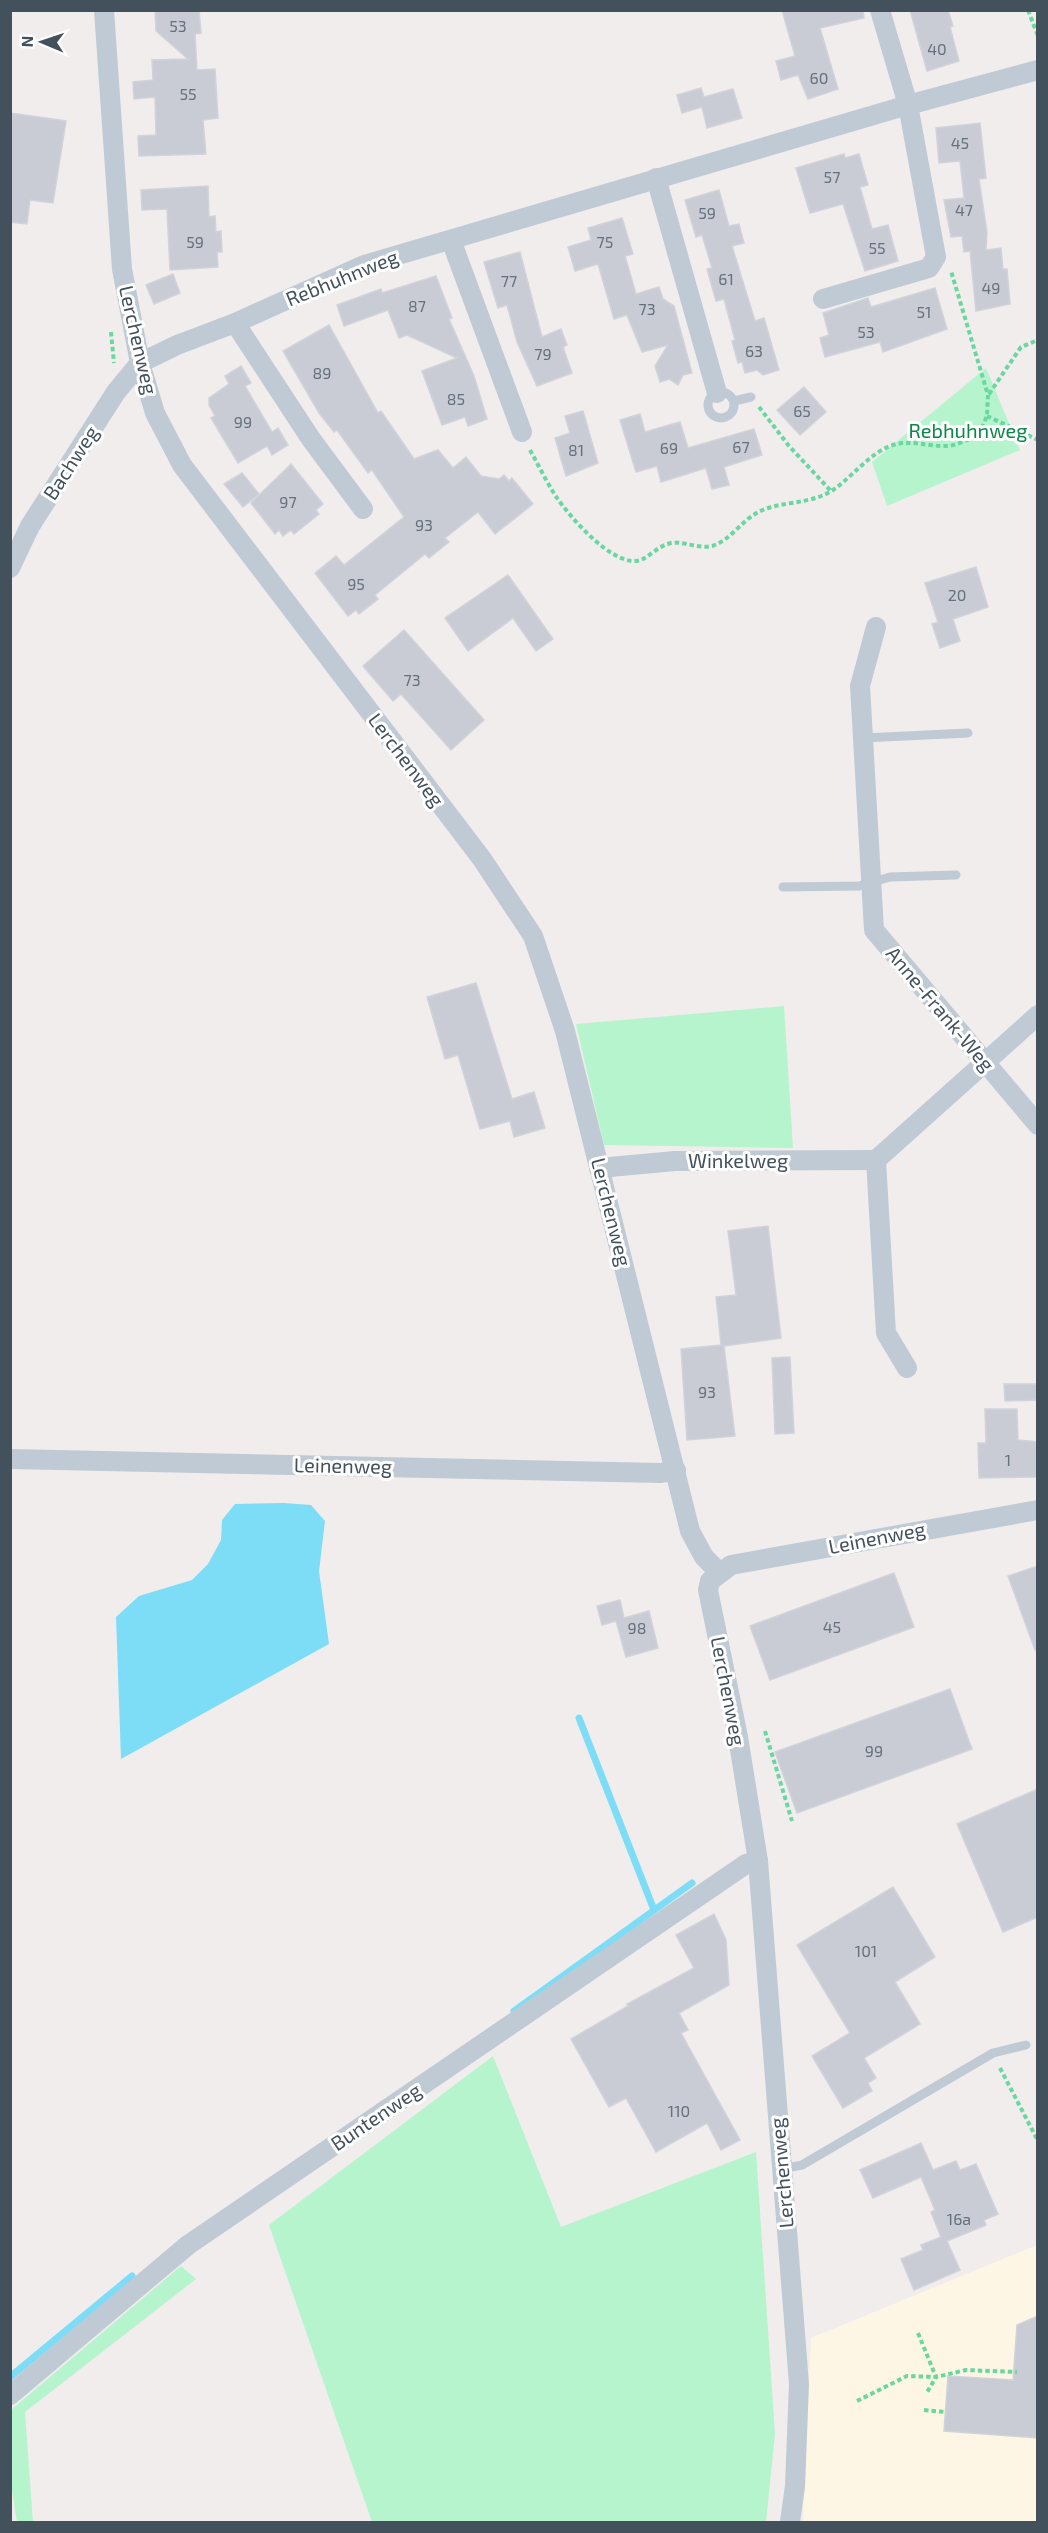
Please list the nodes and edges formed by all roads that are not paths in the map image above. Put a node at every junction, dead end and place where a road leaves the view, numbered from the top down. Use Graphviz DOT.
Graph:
graph roads {
  1 [pos="104,10"];
  2 [pos="880,10"];
  3 [pos="1038,70"];
  4 [pos="908,105"];
  5 [pos="656,178"];
  6 [pos="451,240"];
  7 [pos="823,299"];
  8 [pos="235,323"];
  9 [pos="140,363"];
  10 [pos="717,393"];
  11 [pos="751,397"];
  12 [pos="734,401"];
  13 [pos="522,432"];
  14 [pos="363,509"];
  15 [pos="10,568"];
  16 [pos="876,627"];
  17 [pos="968,733"];
  18 [pos="863,738"];
  19 [pos="956,875"];
  20 [pos="871,882"];
  21 [pos="783,887"];
  22 [pos="1038,1015"];
  23 [pos="983,1062"];
  24 [pos="1038,1125"];
  25 [pos="876,1160"];
  26 [pos="599,1168"];
  27 [pos="907,1368"];
  28 [pos="10,1459"];
  29 [pos="676,1470"];
  30 [pos="1038,1510"];
  31 [pos="719,1572"];
  32 [pos="758,1861"];
  33 [pos="1026,2045"];
  34 [pos="781,2169"];
  35 [pos="10,2395"];
  36 [pos="790,2523"];
  1 -- 9 [label="street, Lerchenweg"];
  2 -- 4 [label="street"];
  3 -- 4 [label="street, Rebhuhnweg"];
  4 -- 5 [label="street, Rebhuhnweg"];
  4 -- 7 [label="street"];
  5 -- 6 [label="street, Rebhuhnweg"];
  5 -- 10 [label="street"];
  6 -- 8 [label="street, Rebhuhnweg"];
  6 -- 13 [label="street"];
  8 -- 9 [label="street, Rebhuhnweg"];
  8 -- 14 [label="street"];
  9 -- 15 [label="street, Bachweg"];
  9 -- 26 [label="street, Lerchenweg"];
  10 -- 12 [label="lane"];
  10 -- 12 [label="lane"];
  11 -- 12 [label="lane"];
  16 -- 18 [label="street, Anne-Frank-Weg"];
  17 -- 18 [label="lane"];
  18 -- 20 [label="street, Anne-Frank-Weg"];
  19 -- 20 [label="lane"];
  20 -- 21 [label="lane"];
  20 -- 23 [label="street, Anne-Frank-Weg"];
  22 -- 23 [label="street"];
  23 -- 24 [label="street, Anne-Frank-Weg"];
  23 -- 25 [label="street"];
  25 -- 26 [label="street, Winkelweg"];
  25 -- 27 [label="street"];
  26 -- 29 [label="street, Lerchenweg"];
  28 -- 29 [label="street, Leinenweg"];
  29 -- 31 [label="street, Lerchenweg"];
  30 -- 31 [label="street, Leinenweg"];
  31 -- 32 [label="street, Lerchenweg"];
  32 -- 34 [label="street, Lerchenweg"];
  32 -- 35 [label="street, Buntenweg"];
  33 -- 34 [label="lane"];
  34 -- 36 [label="street, Lerchenweg"];
}
